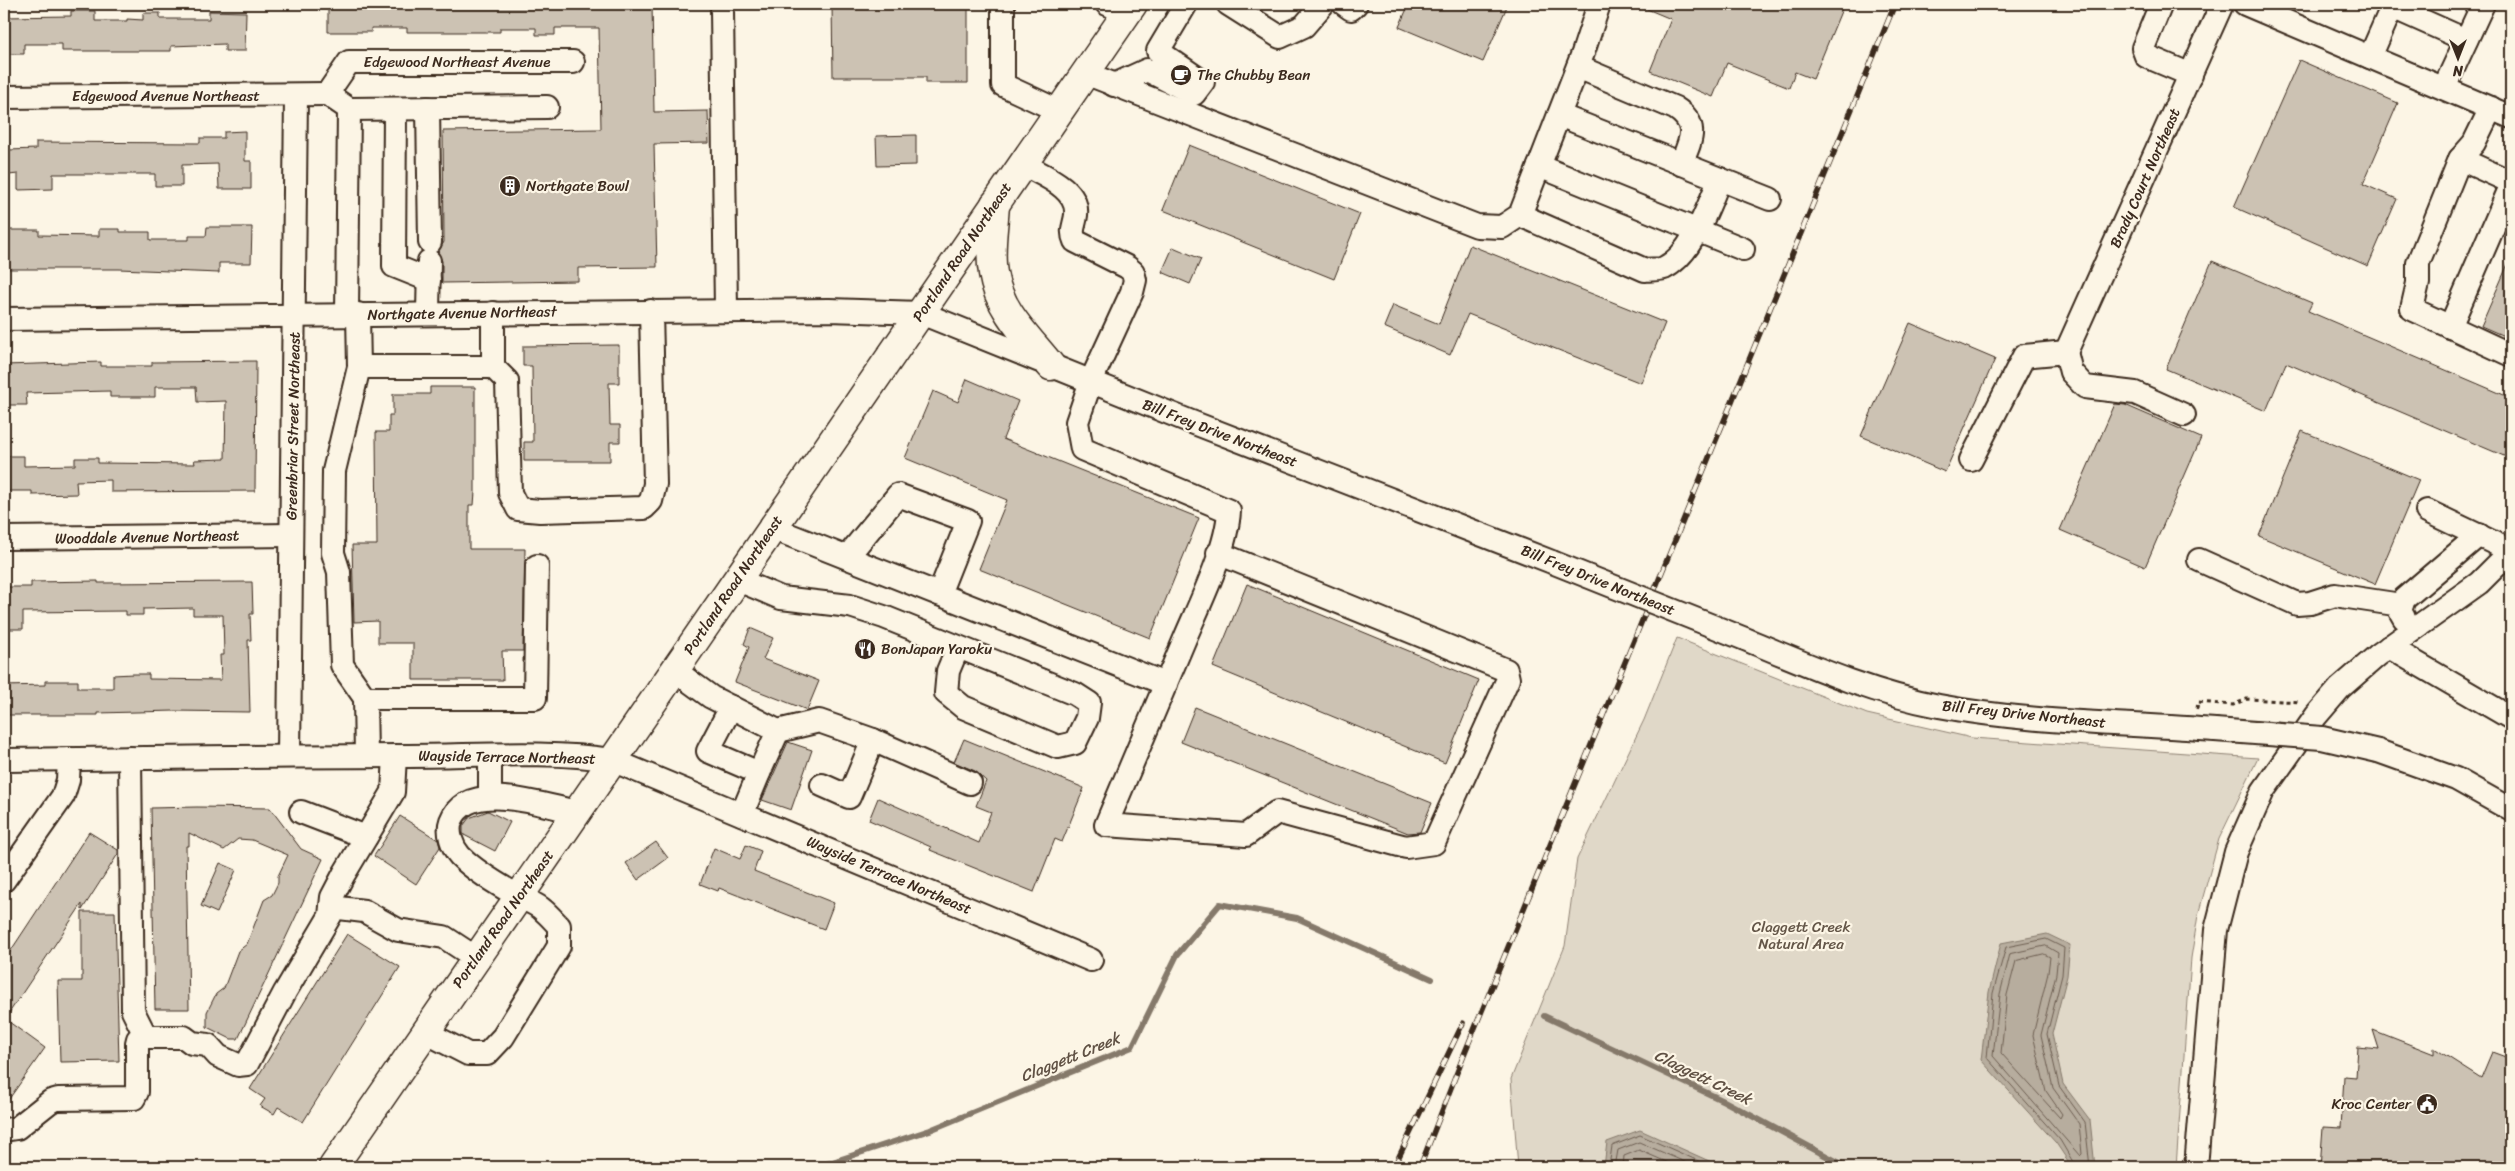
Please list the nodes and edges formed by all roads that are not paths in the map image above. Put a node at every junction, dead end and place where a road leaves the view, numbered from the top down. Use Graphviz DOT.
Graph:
graph roads {
  1 [pos="1003,4"];
  2 [pos="1186,4"];
  3 [pos="1228,4"];
  4 [pos="1323,4"];
  5 [pos="1344,4"];
  6 [pos="1356,4"];
  7 [pos="1599,4"];
  8 [pos="2161,4"];
  9 [pos="2245,4"];
  10 [pos="2483,4"];
  11 [pos="2221,5"];
  12 [pos="1122,7"];
  13 [pos="722,10"];
  14 [pos="2466,40"];
  15 [pos="2370,57"];
  16 [pos="573,62"];
  17 [pos="1578,68"];
  18 [pos="1085,74"];
  19 [pos="2190,75"];
  20 [pos="1114,85"];
  21 [pos="2444,88"];
  22 [pos="327,94"];
  23 [pos="296,96"];
  24 [pos="4,97"];
  25 [pos="547,107"];
  26 [pos="428,108"];
  27 [pos="2491,108"];
  28 [pos="349,109"];
  29 [pos="395,109"];
  30 [pos="1059,111"];
  31 [pos="1559,115"];
  32 [pos="2511,117"];
  33 [pos="2460,159"];
  34 [pos="1023,164"];
  35 [pos="1681,164"];
  36 [pos="1539,166"];
  37 [pos="1720,179"];
  38 [pos="2511,182"];
  39 [pos="2511,186"];
  40 [pos="1770,199"];
  41 [pos="995,204"];
  42 [pos="1520,215"];
  43 [pos="1697,230"];
  44 [pos="1743,249"];
  45 [pos="430,261"];
  46 [pos="726,310"];
  47 [pos="651,312"];
  48 [pos="493,313"];
  49 [pos="920,313"];
  50 [pos="294,314"];
  51 [pos="352,314"];
  52 [pos="428,314"];
  53 [pos="4,318"];
  54 [pos="2450,327"];
  55 [pos="2066,352"];
  56 [pos="2506,353"];
  57 [pos="1052,366"];
  58 [pos="359,367"];
  59 [pos="493,367"];
  60 [pos="1091,381"];
  61 [pos="2184,415"];
  62 [pos="1971,460"];
  63 [pos="2427,511"];
  64 [pos="772,528"];
  65 [pos="291,535"];
  66 [pos="2478,535"];
  67 [pos="4,538"];
  68 [pos="2511,551"];
  69 [pos="1218,554"];
  70 [pos="847,558"];
  71 [pos="2199,560"];
  72 [pos="537,566"];
  73 [pos="736,579"];
  74 [pos="939,594"];
  75 [pos="2401,605"];
  76 [pos="2417,627"];
  77 [pos="958,647"];
  78 [pos="2389,647"];
  79 [pos="674,670"];
  80 [pos="1166,684"];
  81 [pos="365,698"];
  82 [pos="731,707"];
  83 [pos="2511,718"];
  84 [pos="778,731"];
  85 [pos="873,740"];
  86 [pos="289,756"];
  87 [pos="366,756"];
  88 [pos="395,756"];
  89 [pos="490,756"];
  90 [pos="130,758"];
  91 [pos="70,759"];
  92 [pos="4,760"];
  93 [pos="612,760"];
  94 [pos="760,773"];
  95 [pos="970,783"];
  96 [pos="822,786"];
  97 [pos="490,797"];
  98 [pos="2511,810"];
  99 [pos="301,812"];
  100 [pos="578,812"];
  101 [pos="742,814"];
  102 [pos="366,837"];
  103 [pos="4,880"];
  104 [pos="519,897"];
  105 [pos="331,907"];
  106 [pos="476,958"];
  107 [pos="1091,960"];
  108 [pos="425,1032"];
  109 [pos="146,1037"];
  110 [pos="4,1130"];
  111 [pos="333,1167"];
  112 [pos="2196,1167"];
  1 -- 30 [label="street"];
  2 -- 20 [label="street"];
  3 -- 4 [label="street"];
  5 -- 6 [label="street"];
  7 -- 17 [label="street"];
  8 -- 19 [label="street"];
  9 -- 15 [label="street"];
  10 -- 14 [label="street"];
  11 -- 19 [label="street, Brady Court Northeast"];
  12 -- 18 [label="main road, Portland Road Northeast"];
  13 -- 46 [label="street"];
  14 -- 15 [label="street"];
  14 -- 21 [label="street"];
  15 -- 21 [label="street"];
  16 -- 22 [label="street, Edgewood Northeast Avenue"];
  17 -- 31 [label="street"];
  17 -- 35 [label="street"];
  18 -- 20 [label="street"];
  18 -- 30 [label="main road, Portland Road Northeast"];
  19 -- 55 [label="street, Brady Court Northeast"];
  20 -- 42 [label="street"];
  21 -- 27 [label="street"];
  22 -- 23 [label="street, Edgewood Avenue Northeast"];
  22 -- 28 [label="street"];
  23 -- 24 [label="street, Edgewood Avenue Northeast"];
  23 -- 50 [label="street, Greenbriar Street Northeast"];
  25 -- 26 [label="street"];
  26 -- 29 [label="street"];
  26 -- 45 [label="street"];
  27 -- 32 [label="street"];
  27 -- 33 [label="street"];
  28 -- 29 [label="street"];
  28 -- 51 [label="street"];
  29 -- 45 [label="street"];
  30 -- 34 [label="main road, Portland Road Northeast"];
  31 -- 35 [label="street"];
  31 -- 36 [label="street"];
  33 -- 38 [label="street"];
  33 -- 54 [label="street"];
  34 -- 41 [label="main road, Portland Road Northeast"];
  34 -- 60 [label="street"];
  35 -- 37 [label="street"];
  36 -- 42 [label="street"];
  36 -- 43 [label="street"];
  37 -- 40 [label="street"];
  37 -- 43 [label="street"];
  39 -- 54 [label="street"];
  41 -- 49 [label="main road, Portland Road Northeast"];
  41 -- 57 [label="main road"];
  42 -- 43 [label="street"];
  43 -- 44 [label="street"];
  45 -- 52 [label="street"];
  46 -- 47 [label="street, Northgate Avenue Northeast"];
  46 -- 49 [label="street, Northgate Avenue Northeast"];
  47 -- 48 [label="street, Northgate Avenue Northeast"];
  47 -- 59 [label="street"];
  48 -- 52 [label="street, Northgate Avenue Northeast"];
  48 -- 59 [label="street"];
  49 -- 57 [label="street, Bill Frey Drive Northeast"];
  49 -- 64 [label="main road, Portland Road Northeast"];
  50 -- 51 [label="street, Northgate Avenue Northeast"];
  50 -- 53 [label="street, Northgate Avenue Northeast"];
  50 -- 65 [label="street, Greenbriar Street Northeast"];
  51 -- 52 [label="street, Northgate Avenue Northeast"];
  51 -- 58 [label="street"];
  54 -- 56 [label="street"];
  55 -- 61 [label="street"];
  55 -- 62 [label="street"];
  57 -- 60 [label="street, Bill Frey Drive Northeast"];
  58 -- 59 [label="street"];
  58 -- 81 [label="street"];
  60 -- 69 [label="street"];
  60 -- 98 [label="street, Bill Frey Drive Northeast, bridge"];
  63 -- 66 [label="street"];
  64 -- 70 [label="street"];
  64 -- 73 [label="main road, Portland Road Northeast"];
  65 -- 67 [label="street, Wooddale Avenue Northeast"];
  65 -- 86 [label="street, Greenbriar Street Northeast"];
  66 -- 68 [label="street"];
  66 -- 75 [label="street"];
  68 -- 76 [label="street"];
  69 -- 80 [label="street"];
  69 -- 80 [label="street"];
  70 -- 74 [label="street"];
  70 -- 74 [label="street"];
  71 -- 75 [label="street"];
  72 -- 81 [label="street"];
  73 -- 77 [label="street"];
  73 -- 79 [label="main road, Portland Road Northeast"];
  74 -- 80 [label="street"];
  75 -- 76 [label="street"];
  76 -- 78 [label="street"];
  77 -- 77 [label="street"];
  78 -- 83 [label="street"];
  78 -- 112 [label="street"];
  79 -- 82 [label="street"];
  79 -- 93 [label="main road, Portland Road Northeast"];
  81 -- 87 [label="street"];
  82 -- 84 [label="street"];
  82 -- 94 [label="street"];
  84 -- 85 [label="street"];
  84 -- 94 [label="street"];
  85 -- 95 [label="street"];
  85 -- 96 [label="street"];
  86 -- 87 [label="street, Wayside Terrace Northeast"];
  86 -- 90 [label="street, Wayside Terrace Northeast"];
  87 -- 88 [label="street, Wayside Terrace Northeast"];
  88 -- 89 [label="street, Wayside Terrace Northeast"];
  88 -- 102 [label="street"];
  89 -- 93 [label="street, Wayside Terrace Northeast"];
  89 -- 97 [label="street"];
  90 -- 91 [label="street, Wayside Terrace Northeast"];
  90 -- 109 [label="street"];
  91 -- 92 [label="street, Wayside Terrace Northeast"];
  91 -- 103 [label="street"];
  93 -- 100 [label="main road, Portland Road Northeast"];
  93 -- 101 [label="street, Wayside Terrace Northeast"];
  94 -- 101 [label="street"];
  97 -- 100 [label="street"];
  97 -- 104 [label="street"];
  99 -- 102 [label="street"];
  100 -- 104 [label="main road, Portland Road Northeast"];
  101 -- 107 [label="street, Wayside Terrace Northeast"];
  102 -- 105 [label="street"];
  104 -- 106 [label="main road, Portland Road Northeast"];
  104 -- 108 [label="street"];
  105 -- 106 [label="street"];
  105 -- 109 [label="street"];
  106 -- 108 [label="main road, Portland Road Northeast"];
  108 -- 111 [label="main road, Portland Road Northeast"];
  109 -- 110 [label="street"];
}
